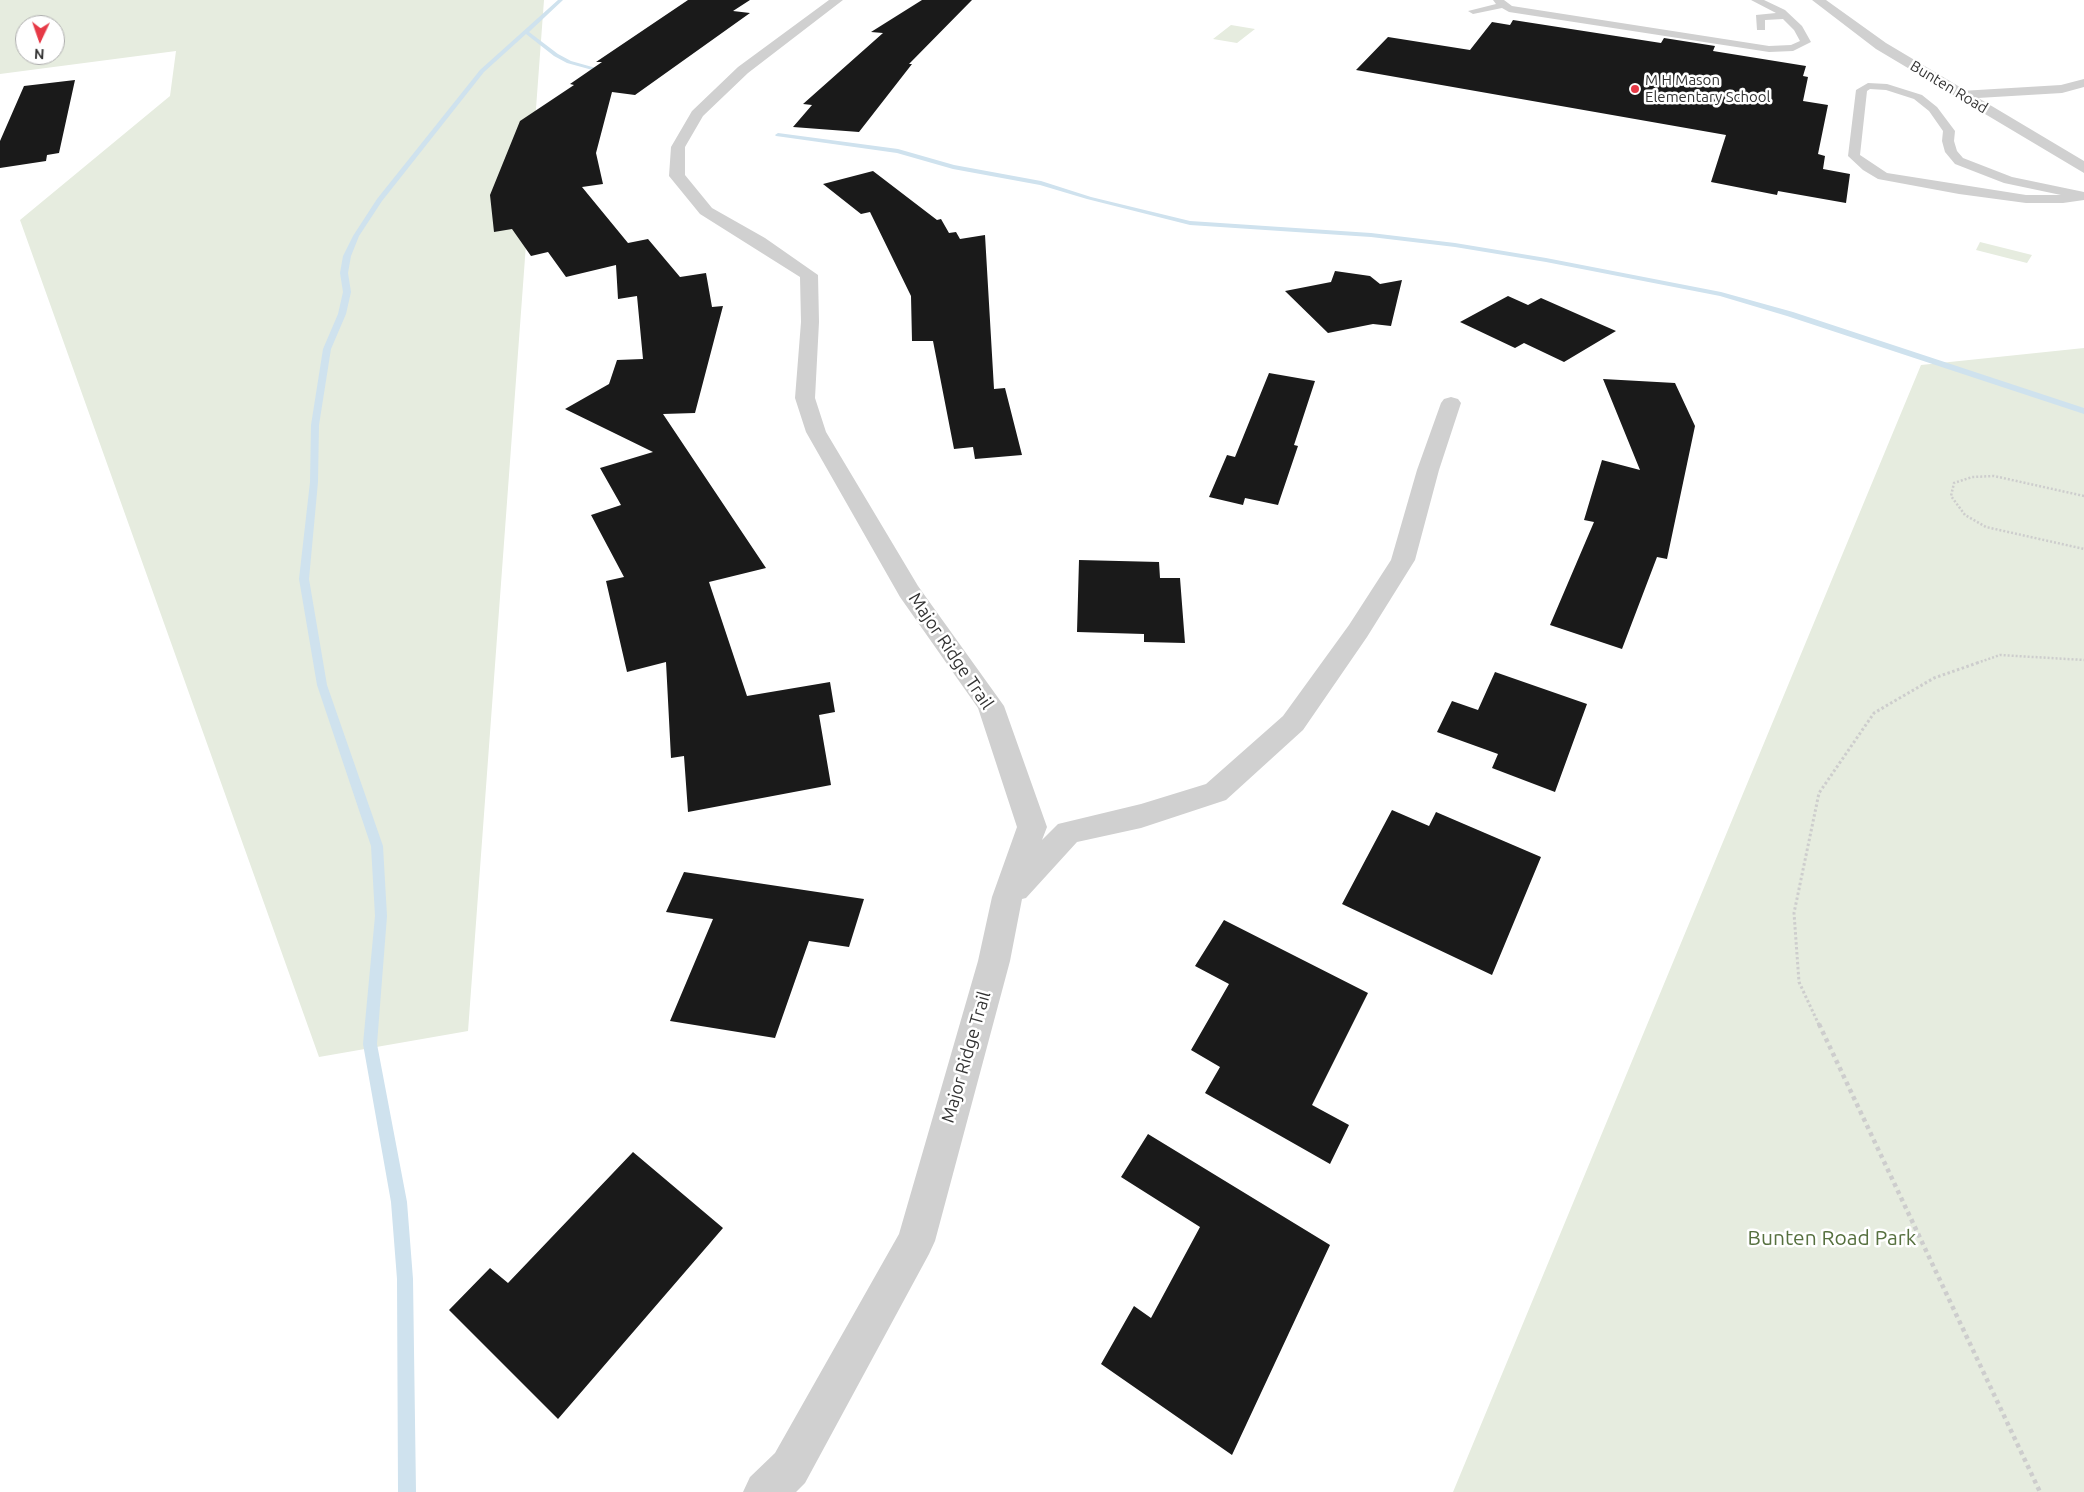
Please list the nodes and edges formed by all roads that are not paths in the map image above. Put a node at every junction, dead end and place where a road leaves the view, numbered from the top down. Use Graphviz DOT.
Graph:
graph roads {
  1 [pos="837,0"];
  2 [pos="1756,0"];
  3 [pos="1818,0"];
  4 [pos="1501,2"];
  5 [pos="1473,12"];
  6 [pos="1784,16"];
  7 [pos="1761,28"];
  8 [pos="2084,83"];
  9 [pos="1862,90"];
  10 [pos="1961,95"];
  11 [pos="1895,102"];
  12 [pos="1895,161"];
  13 [pos="2084,168"];
  14 [pos="1980,171"];
  15 [pos="1901,180"];
  16 [pos="1959,190"];
  17 [pos="2081,196"];
  18 [pos="1451,403"];
  19 [pos="1007,897"];
  20 [pos="765,1492"];
  1 -- 19 [label="street, Major Ridge Trail"];
  2 -- 6 [label="lane"];
  3 -- 10 [label="street, Bunten Road"];
  4 -- 5 [label="lane"];
  4 -- 6 [label="lane"];
  6 -- 7 [label="lane"];
  8 -- 10 [label="street"];
  9 -- 11 [label="lane"];
  9 -- 14 [label="lane"];
  9 -- 15 [label="lane"];
  10 -- 13 [label="street, Bunten Road"];
  12 -- 15 [label="lane"];
  14 -- 16 [label="lane"];
  14 -- 17 [label="lane"];
  15 -- 16 [label="lane"];
  16 -- 17 [label="lane"];
  18 -- 19 [label="street"];
  19 -- 20 [label="street, Major Ridge Trail"];
}
